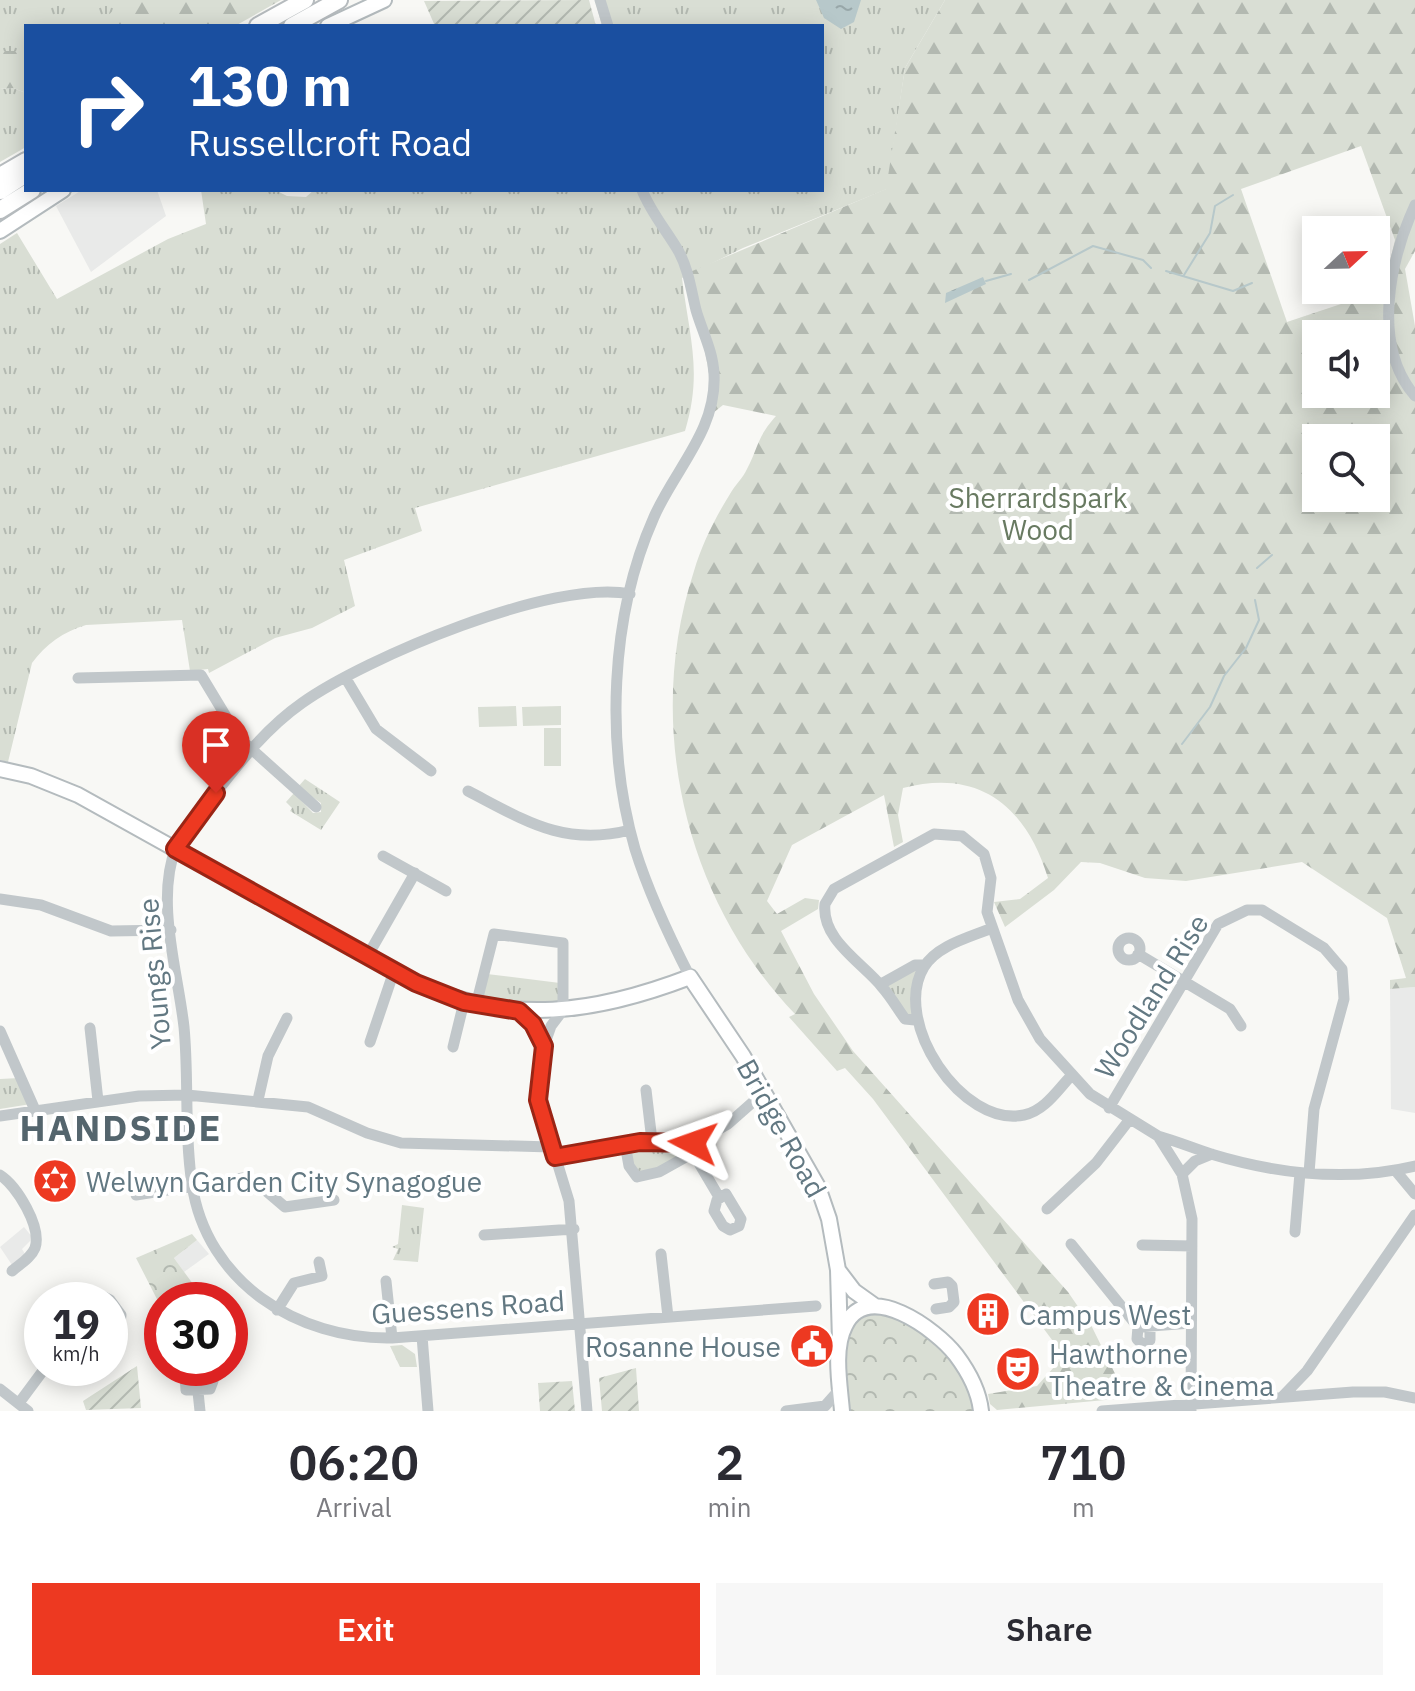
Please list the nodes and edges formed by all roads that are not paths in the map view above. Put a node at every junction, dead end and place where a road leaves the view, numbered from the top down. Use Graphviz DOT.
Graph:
graph roads {
  1 [pos="305,0"];
  2 [pos="339,0"];
  3 [pos="384,0"];
  4 [pos="600,0"];
  5 [pos="262,24"];
  6 [pos="296,24"];
  7 [pos="332,24"];
  8 [pos="607,24"];
  9 [pos="24,162"];
  10 [pos="24,175"];
  11 [pos="0,176"];
  12 [pos="0,191"];
  13 [pos="29,192"];
  14 [pos="60,192"];
  15 [pos="643,192"];
  16 [pos="1415,205"];
  17 [pos="0,210"];
  18 [pos="0,231"];
  19 [pos="1415,396"];
  20 [pos="630,594"];
  21 [pos="345,677"];
  22 [pos="78,678"];
  23 [pos="250,749"];
  24 [pos="0,769"];
  25 [pos="431,771"];
  26 [pos="468,791"];
  27 [pos="316,807"];
  28 [pos="630,830"];
  29 [pos="175,849"];
  30 [pos="383,856"];
  31 [pos="415,873"];
  32 [pos="446,891"];
  33 [pos="0,899"];
  34 [pos="992,928"];
  35 [pos="171,930"];
  36 [pos="1138,954"];
  37 [pos="367,957"];
  38 [pos="924,965"];
  39 [pos="394,971"];
  40 [pos="690,977"];
  41 [pos="1183,982"];
  42 [pos="881,984"];
  43 [pos="470,1004"];
  44 [pos="563,1010"];
  45 [pos="519,1011"];
  46 [pos="287,1018"];
  47 [pos="915,1020"];
  48 [pos="1241,1026"];
  49 [pos="90,1028"];
  50 [pos="0,1031"];
  51 [pos="370,1042"];
  52 [pos="544,1046"];
  53 [pos="453,1047"];
  54 [pos="1070,1077"];
  55 [pos="646,1090"];
  56 [pos="763,1093"];
  57 [pos="187,1095"];
  58 [pos="258,1100"];
  59 [pos="98,1101"];
  60 [pos="1109,1108"];
  61 [pos="35,1110"];
  62 [pos="0,1116"];
  63 [pos="1130,1119"];
  64 [pos="1158,1136"];
  65 [pos="652,1141"];
  66 [pos="625,1144"];
  67 [pos="693,1147"];
  68 [pos="553,1152"];
  69 [pos="1212,1154"];
  70 [pos="1415,1166"];
  71 [pos="1395,1170"];
  72 [pos="1305,1173"];
  73 [pos="1182,1174"];
  74 [pos="0,1175"];
  75 [pos="192,1185"];
  76 [pos="1415,1194"];
  77 [pos="136,1195"];
  78 [pos="719,1197"];
  79 [pos="334,1200"];
  80 [pos="1047,1209"];
  81 [pos="1415,1215"];
  82 [pos="574,1229"];
  83 [pos="1295,1232"];
  84 [pos="484,1235"];
  85 [pos="1071,1244"];
  86 [pos="1142,1245"];
  87 [pos="1192,1246"];
  88 [pos="661,1254"];
  89 [pos="319,1262"];
  90 [pos="838,1270"];
  91 [pos="12,1271"];
  92 [pos="386,1281"];
  93 [pos="934,1284"];
  94 [pos="816,1306"];
  95 [pos="875,1306"];
  96 [pos="936,1309"];
  97 [pos="277,1310"];
  98 [pos="668,1317"];
  99 [pos="1191,1323"];
  100 [pos="581,1324"];
  101 [pos="422,1336"];
  102 [pos="392,1338"];
  103 [pos="840,1341"];
  104 [pos="1307,1371"];
  105 [pos="35,1386"];
  106 [pos="841,1388"];
  107 [pos="0,1389"];
  108 [pos="198,1392"];
  109 [pos="1322,1394"];
  110 [pos="1282,1397"];
  111 [pos="1415,1398"];
  112 [pos="24,1407"];
  113 [pos="983,1408"];
  114 [pos="1190,1408"];
  115 [pos="200,1411"];
  116 [pos="428,1411"];
  117 [pos="587,1411"];
  118 [pos="786,1411"];
  119 [pos="842,1411"];
  120 [pos="1102,1411"];
  1 -- 5 [label="highway"];
  2 -- 6 [label="highway"];
  3 -- 7 [label="main road"];
  4 -- 8 [label="street"];
  9 -- 11 [label="highway"];
  10 -- 12 [label="highway"];
  13 -- 17 [label="highway"];
  14 -- 18 [label="main road"];
  15 -- 20 [label="street"];
  16 -- 19 [label="street"];
  20 -- 21 [label="street"];
  20 -- 28 [label="street"];
  21 -- 23 [label="street"];
  21 -- 25 [label="street"];
  22 -- 23 [label="street"];
  23 -- 27 [label="street"];
  23 -- 29 [label="street"];
  24 -- 29 [label="main road"];
  26 -- 28 [label="street"];
  28 -- 40 [label="street"];
  29 -- 35 [label="street, Youngs Rise"];
  29 -- 37 [label="main road"];
  30 -- 31 [label="street"];
  31 -- 32 [label="street"];
  31 -- 37 [label="street"];
  33 -- 35 [label="street"];
  34 -- 38 [label="street"];
  34 -- 42 [label="street"];
  34 -- 54 [label="street"];
  35 -- 57 [label="street, Youngs Rise"];
  36 -- 41 [label="street"];
  37 -- 39 [label="main road"];
  38 -- 42 [label="street"];
  38 -- 47 [label="street"];
  39 -- 43 [label="main road"];
  39 -- 51 [label="street"];
  40 -- 44 [label="main road"];
  40 -- 56 [label="main road, Bridge Road"];
  41 -- 48 [label="street"];
  41 -- 60 [label="street, Woodland Rise"];
  41 -- 72 [label="street, Woodland Rise"];
  42 -- 47 [label="street"];
  43 -- 44 [label="street"];
  43 -- 45 [label="main road"];
  43 -- 53 [label="street"];
  44 -- 45 [label="main road"];
  44 -- 52 [label="street"];
  45 -- 52 [label="street"];
  46 -- 58 [label="street"];
  47 -- 54 [label="street"];
  49 -- 59 [label="street"];
  50 -- 61 [label="street"];
  52 -- 68 [label="street"];
  54 -- 60 [label="street"];
  55 -- 65 [label="street"];
  56 -- 67 [label="street"];
  56 -- 90 [label="main road, Bridge Road"];
  57 -- 58 [label="street"];
  57 -- 59 [label="street"];
  57 -- 75 [label="street, Guessens Road"];
  58 -- 68 [label="street"];
  59 -- 61 [label="street"];
  60 -- 63 [label="street"];
  61 -- 62 [label="street"];
  63 -- 64 [label="street"];
  63 -- 80 [label="street"];
  64 -- 69 [label="street"];
  64 -- 73 [label="street"];
  65 -- 66 [label="street"];
  65 -- 67 [label="street"];
  66 -- 67 [label="street"];
  66 -- 68 [label="street"];
  67 -- 78 [label="street"];
  68 -- 82 [label="street"];
  69 -- 72 [label="street"];
  69 -- 73 [label="street"];
  70 -- 71 [label="street"];
  71 -- 72 [label="street"];
  71 -- 76 [label="street"];
  72 -- 83 [label="street"];
  73 -- 87 [label="street"];
  74 -- 91 [label="street"];
  75 -- 77 [label="street"];
  75 -- 79 [label="street"];
  75 -- 97 [label="street, Guessens Road"];
  81 -- 104 [label="street"];
  82 -- 84 [label="street"];
  82 -- 100 [label="street"];
  85 -- 99 [label="street"];
  86 -- 87 [label="street"];
  87 -- 99 [label="street"];
  88 -- 98 [label="street"];
  89 -- 97 [label="street"];
  90 -- 95 [label="main road"];
  90 -- 103 [label="main road, Bridge Road"];
  92 -- 102 [label="street"];
  93 -- 96 [label="street"];
  94 -- 98 [label="street, Guessens Road"];
  95 -- 103 [label="main road"];
  95 -- 113 [label="main road"];
  97 -- 102 [label="street, Guessens Road"];
  98 -- 100 [label="street, Guessens Road"];
  99 -- 114 [label="street"];
  100 -- 101 [label="street, Guessens Road"];
  100 -- 117 [label="street"];
  101 -- 102 [label="street, Guessens Road"];
  101 -- 116 [label="street"];
  103 -- 106 [label="main road, Bridge Road"];
  104 -- 109 [label="street"];
  104 -- 110 [label="street"];
  105 -- 112 [label="street"];
  106 -- 118 [label="street"];
  106 -- 119 [label="main road, Bridge Road"];
  107 -- 112 [label="street"];
  108 -- 115 [label="street"];
  109 -- 110 [label="street"];
  109 -- 111 [label="street"];
  110 -- 114 [label="street"];
  114 -- 120 [label="street"];
}
